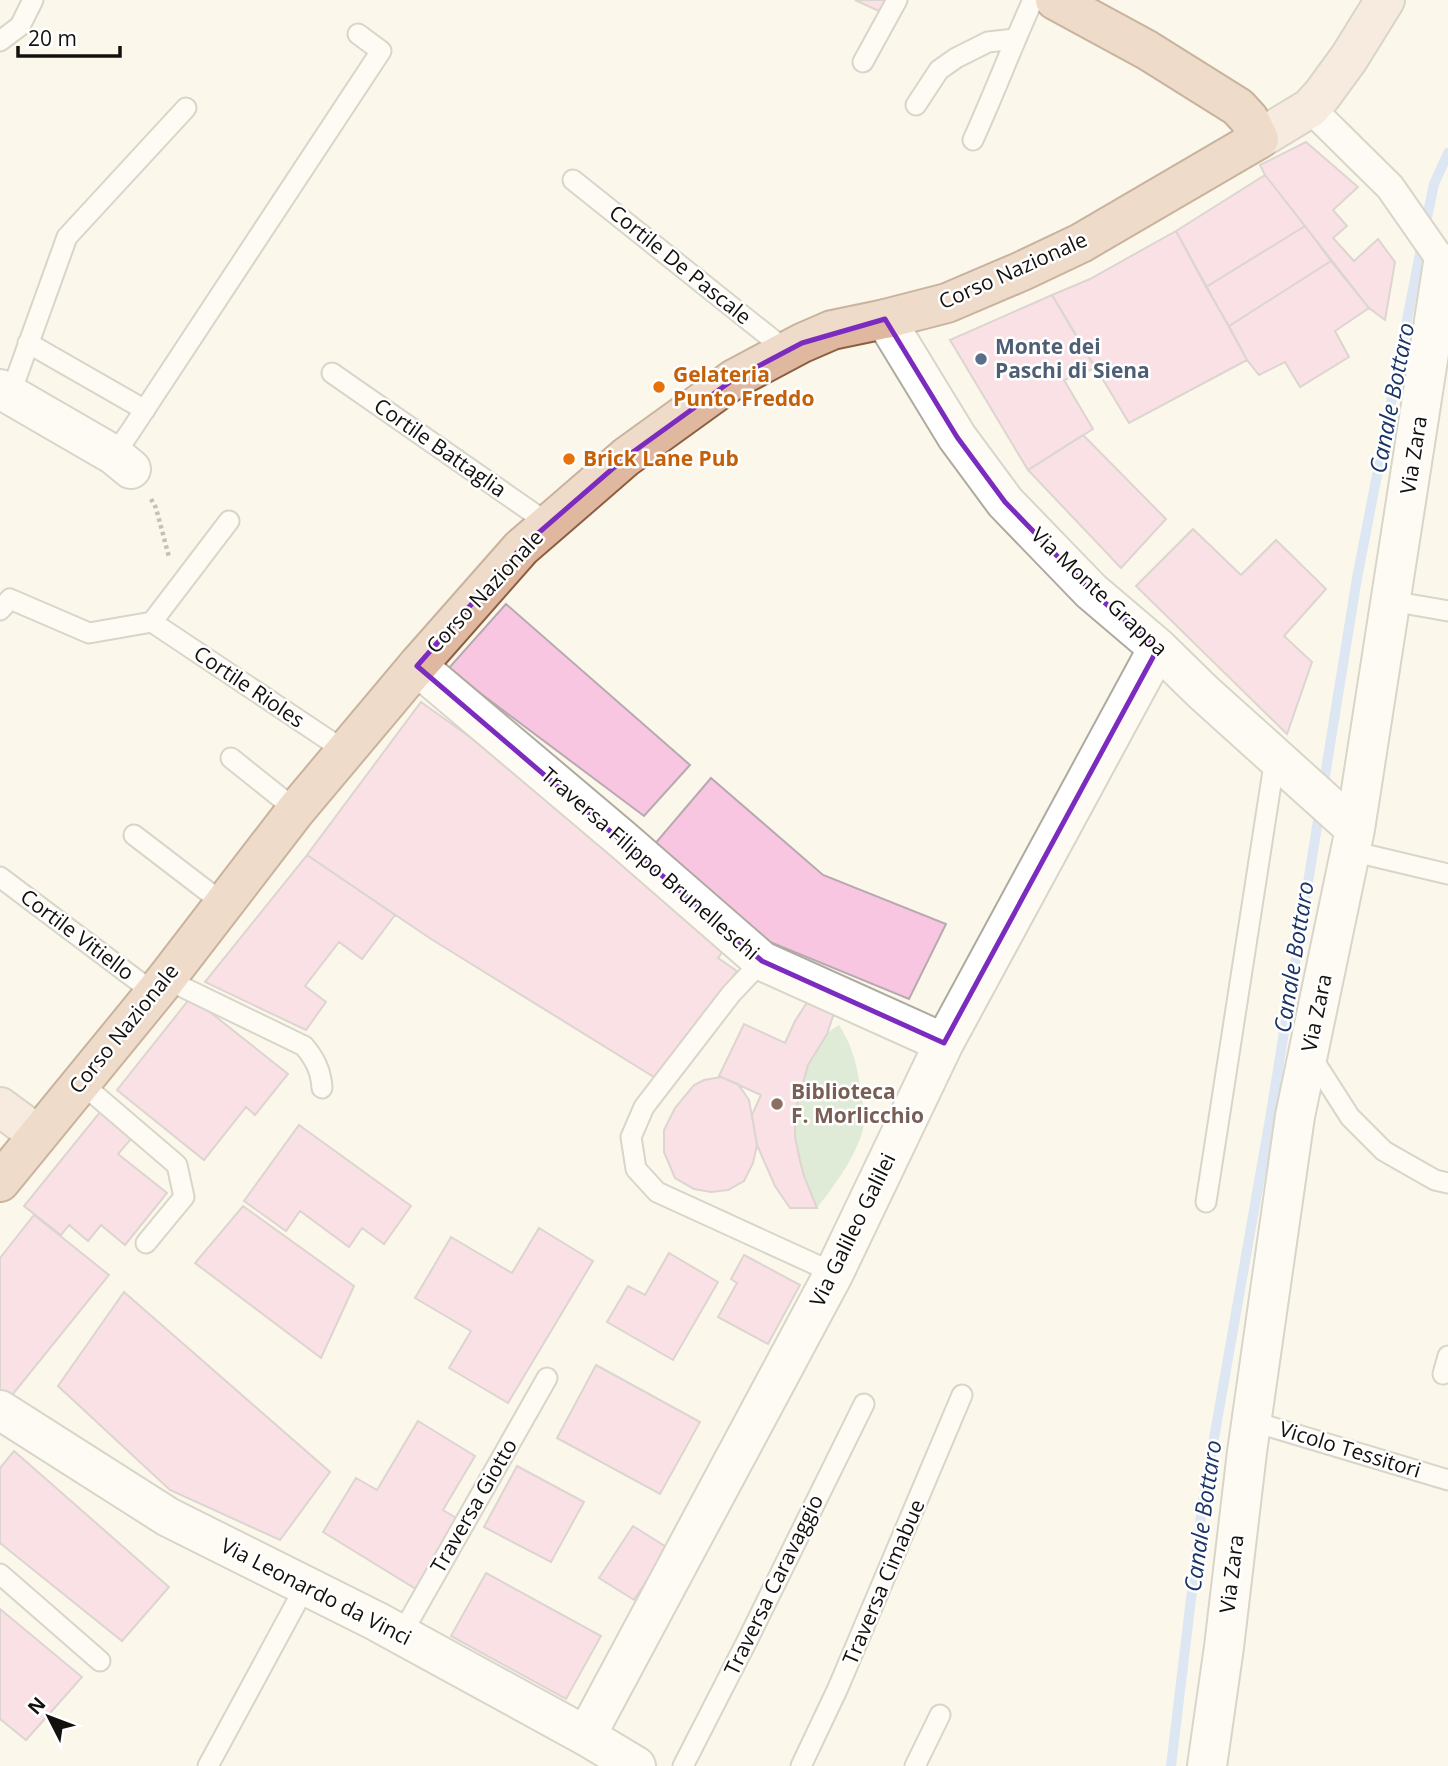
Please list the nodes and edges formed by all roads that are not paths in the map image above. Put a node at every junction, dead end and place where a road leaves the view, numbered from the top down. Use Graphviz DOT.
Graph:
graph roads {
  1 [pos="33,0"];
  2 [pos="897,0"];
  3 [pos="1033,0"];
  4 [pos="1055,0"];
  5 [pos="1385,0"];
  6 [pos="358,34"];
  7 [pos="1015,39"];
  8 [pos="0,41"];
  9 [pos="863,62"];
  10 [pos="916,105"];
  11 [pos="186,108"];
  12 [pos="1310,108"];
  13 [pos="1259,139"];
  14 [pos="973,140"];
  15 [pos="573,180"];
  16 [pos="1444,278"];
  17 [pos="885,319"];
  18 [pos="29,343"];
  19 [pos="787,351"];
  20 [pos="332,373"];
  21 [pos="5,392"];
  22 [pos="145,410"];
  23 [pos="123,462"];
  24 [pos="229,521"];
  25 [pos="549,524"];
  26 [pos="1391,601"];
  27 [pos="0,610"];
  28 [pos="1448,611"];
  29 [pos="152,622"];
  30 [pos="1158,648"];
  31 [pos="417,666"];
  32 [pos="345,751"];
  33 [pos="231,758"];
  34 [pos="1275,758"];
  35 [pos="296,810"];
  36 [pos="134,835"];
  37 [pos="1353,840"];
  38 [pos="1448,874"];
  39 [pos="0,877"];
  40 [pos="224,904"];
  41 [pos="762,961"];
  42 [pos="160,986"];
  43 [pos="944,1043"];
  44 [pos="1309,1052"];
  45 [pos="80,1083"];
  46 [pos="322,1088"];
  47 [pos="0,1107"];
  48 [pos="38,1135"];
  49 [pos="0,1182"];
  50 [pos="1448,1183"];
  51 [pos="1206,1202"];
  52 [pos="146,1243"];
  53 [pos="834,1273"];
  54 [pos="547,1378"];
  55 [pos="962,1395"];
  56 [pos="864,1404"];
  57 [pos="0,1410"];
  58 [pos="1251,1421"];
  59 [pos="1448,1480"];
  60 [pos="0,1574"];
  61 [pos="306,1585"];
  62 [pos="401,1635"];
  63 [pos="100,1661"];
  64 [pos="940,1715"];
  65 [pos="586,1736"];
  66 [pos="208,1766"];
  67 [pos="636,1766"];
  68 [pos="683,1766"];
  69 [pos="801,1766"];
  70 [pos="915,1766"];
  71 [pos="1207,1766"];
  1 -- 8 [label="lane"];
  2 -- 9 [label="lane"];
  3 -- 7 [label="lane"];
  4 -- 13 [label="main road"];
  5 -- 12 [label="main road, Corso Nazionale"];
  6 -- 22 [label="lane"];
  7 -- 10 [label="lane"];
  7 -- 14 [label="lane"];
  11 -- 18 [label="lane"];
  12 -- 13 [label="main road, Corso Nazionale"];
  12 -- 16 [label="street"];
  13 -- 17 [label="main road, Corso Nazionale"];
  15 -- 19 [label="lane, Cortile De Pascale"];
  16 -- 26 [label="street, Via Zara"];
  17 -- 19 [label="main road, Corso Nazionale"];
  17 -- 30 [label="street, Via Monte Grappa"];
  18 -- 21 [label="lane"];
  18 -- 22 [label="lane"];
  19 -- 25 [label="main road, Corso Nazionale"];
  20 -- 25 [label="lane, Cortile Battaglia"];
  21 -- 23 [label="street"];
  22 -- 23 [label="lane"];
  24 -- 29 [label="lane"];
  25 -- 31 [label="main road, Corso Nazionale"];
  26 -- 28 [label="lane"];
  26 -- 37 [label="street, Via Zara"];
  27 -- 29 [label="lane"];
  29 -- 32 [label="lane, Cortile Rioles"];
  30 -- 34 [label="street, Via Monte Grappa"];
  30 -- 43 [label="street, Via Galileo Galilei"];
  31 -- 32 [label="main road, Corso Nazionale"];
  31 -- 41 [label="street, Traversa Filippo Brunelleschi"];
  32 -- 35 [label="main road, Corso Nazionale"];
  33 -- 35 [label="lane"];
  34 -- 37 [label="street, Via Monte Grappa"];
  34 -- 51 [label="lane"];
  35 -- 40 [label="main road, Corso Nazionale"];
  36 -- 40 [label="lane"];
  37 -- 38 [label="lane"];
  37 -- 44 [label="street, Via Zara"];
  39 -- 42 [label="lane, Cortile Vitiello"];
  40 -- 42 [label="main road, Corso Nazionale"];
  41 -- 43 [label="street, Traversa Filippo Brunelleschi"];
  41 -- 53 [label="lane"];
  42 -- 45 [label="main road, Corso Nazionale"];
  42 -- 46 [label="lane, Cortile Vitiello"];
  43 -- 53 [label="street, Via Galileo Galilei"];
  44 -- 50 [label="lane"];
  44 -- 58 [label="street, Via Zara"];
  45 -- 48 [label="main road, Corso Nazionale"];
  45 -- 52 [label="lane"];
  47 -- 48 [label="main road"];
  48 -- 49 [label="main road, Corso Nazionale"];
  53 -- 65 [label="street, Via Galileo Galilei"];
  54 -- 62 [label="lane, Traversa Giotto"];
  55 -- 69 [label="lane, Traversa Cimabue"];
  56 -- 68 [label="lane, Traversa Caravaggio"];
  57 -- 61 [label="street, Via Leonardo da Vinci"];
  58 -- 59 [label="lane, Vicolo Tessitori"];
  58 -- 71 [label="street, Via Zara"];
  60 -- 63 [label="lane"];
  61 -- 62 [label="street, Via Leonardo da Vinci"];
  61 -- 66 [label="lane"];
  62 -- 65 [label="street, Via Leonardo da Vinci"];
  64 -- 70 [label="lane"];
  65 -- 67 [label="street, Via Leonardo da Vinci"];
}
